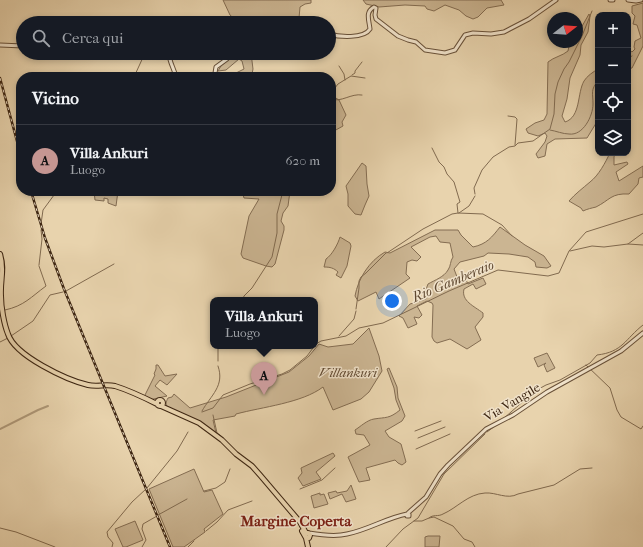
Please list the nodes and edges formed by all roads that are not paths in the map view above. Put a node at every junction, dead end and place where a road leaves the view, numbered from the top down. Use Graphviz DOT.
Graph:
graph roads {
  1 [pos="556,0"];
  2 [pos="628,0"];
  3 [pos="641,0"];
  4 [pos="336,35"];
  5 [pos="0,45"];
  6 [pos="16,46"];
  7 [pos="170,60"];
  8 [pos="226,60"];
  9 [pos="175,72"];
  10 [pos="215,72"];
  11 [pos="0,254"];
  12 [pos="643,333"];
  13 [pos="307,536"];
  14 [pos="308,547"];
  1 -- 4 [label="street"];
  2 -- 3 [label="street"];
  5 -- 6 [label="street"];
  7 -- 9 [label="street"];
  8 -- 10 [label="street"];
  11 -- 13 [label="main road"];
  12 -- 13 [label="street, Via Vangile"];
  13 -- 14 [label="main road"];
}
